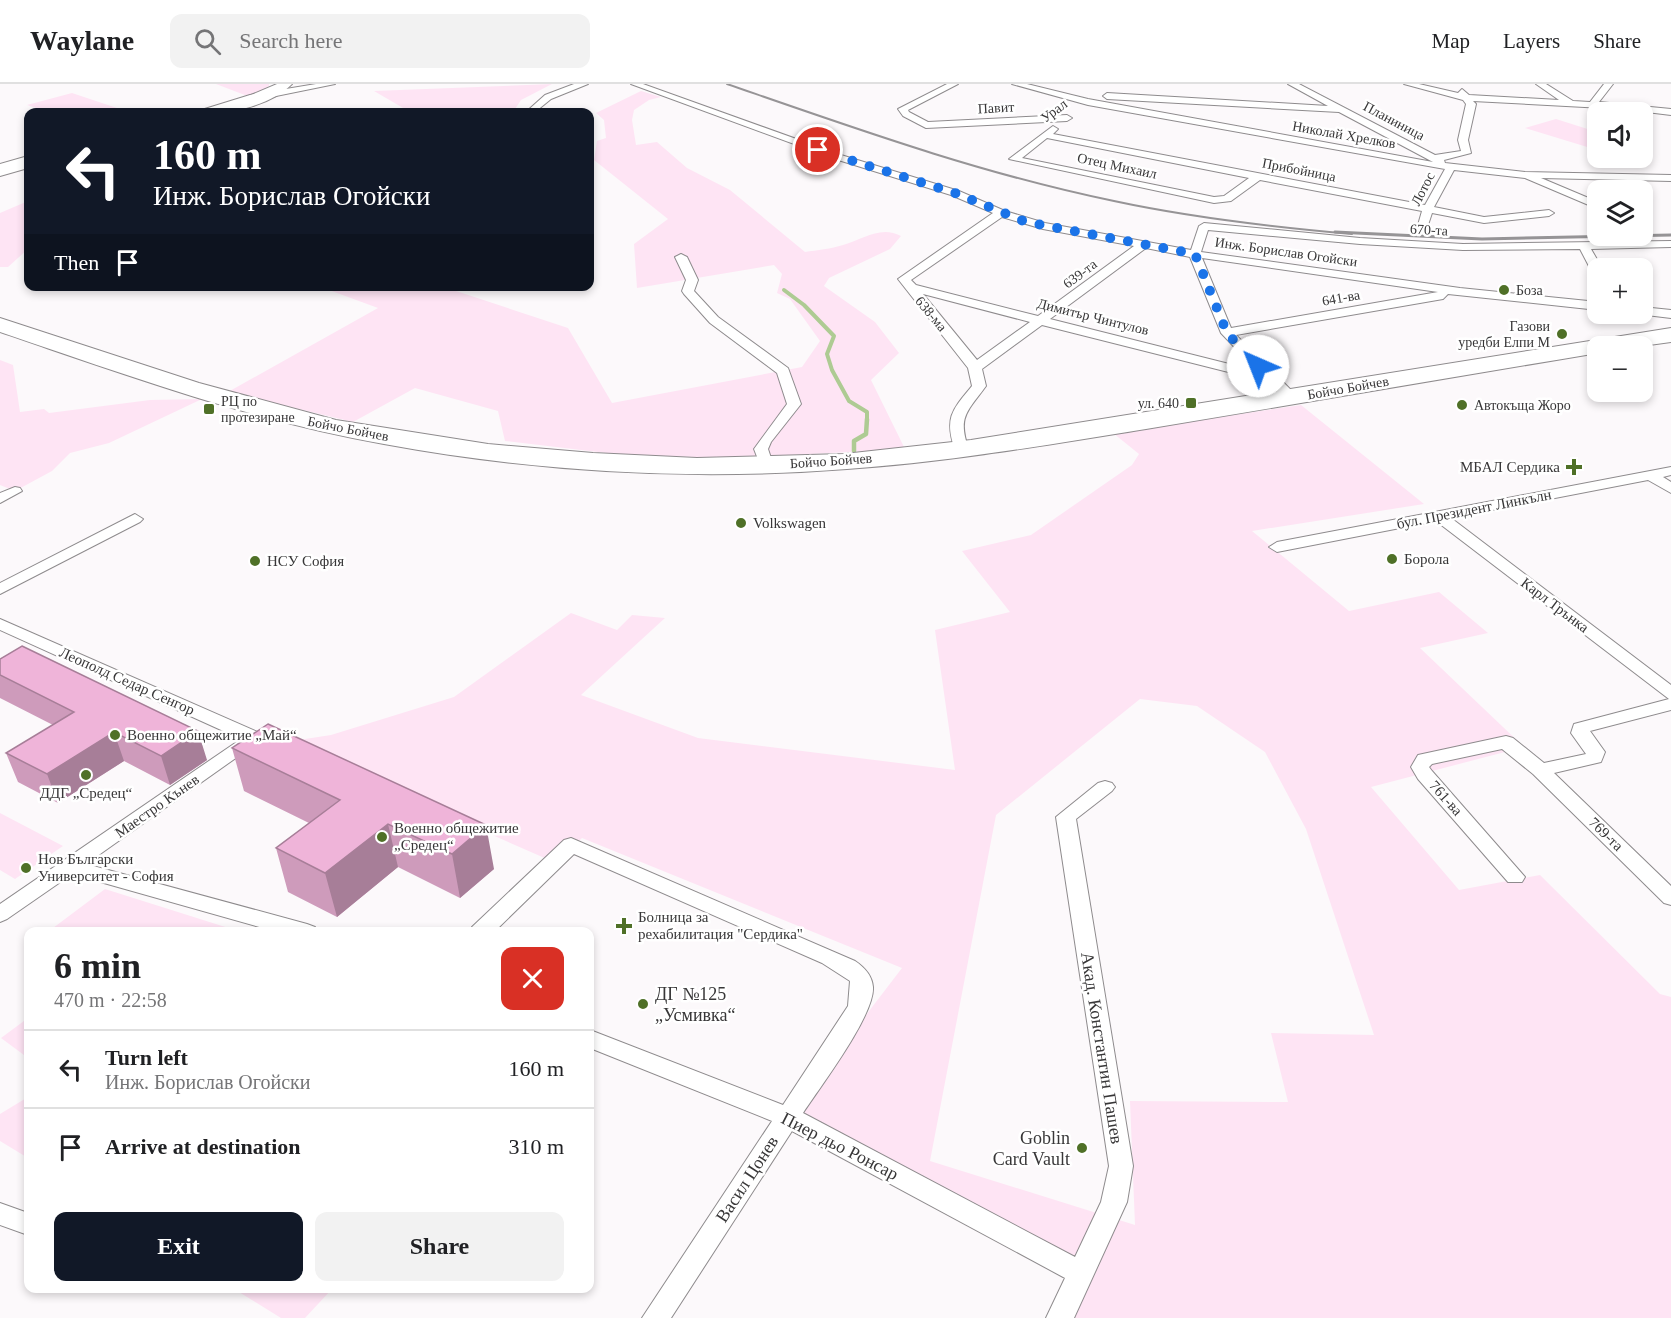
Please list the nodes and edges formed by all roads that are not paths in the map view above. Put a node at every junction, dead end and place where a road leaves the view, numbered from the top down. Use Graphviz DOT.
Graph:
graph roads {
  1 [pos="273,84"];
  2 [pos="286,84"];
  3 [pos="331,84"];
  4 [pos="584,84"];
  5 [pos="635,84"];
  6 [pos="954,84"];
  7 [pos="1016,84"];
  8 [pos="1111,84"];
  9 [pos="1292,84"];
  10 [pos="1408,84"];
  11 [pos="1454,84"];
  12 [pos="1540,84"];
  13 [pos="1609,84"];
  14 [pos="255,98"];
  15 [pos="1467,98"];
  16 [pos="1092,99"];
  17 [pos="1594,102"];
  18 [pos="1570,104"];
  19 [pos="272,105"];
  20 [pos="1587,105"];
  21 [pos="216,108"];
  22 [pos="228,108"];
  23 [pos="534,108"];
  24 [pos="1345,110"];
  25 [pos="1653,110"];
  26 [pos="1671,112"];
  27 [pos="1067,118"];
  28 [pos="1045,135"];
  29 [pos="1435,158"];
  30 [pos="1014,159"];
  31 [pos="24,160"];
  32 [pos="24,165"];
  33 [pos="0,167"];
  34 [pos="1451,167"];
  35 [pos="0,172"];
  36 [pos="1525,175"];
  37 [pos="1258,176"];
  38 [pos="1671,178"];
  39 [pos="1587,202"];
  40 [pos="1428,209"];
  41 [pos="1001,213"];
  42 [pos="1549,213"];
  43 [pos="1423,225"];
  44 [pos="1671,243"];
  45 [pos="1143,245"];
  46 [pos="1584,246"];
  47 [pos="1195,254"];
  48 [pos="681,257"];
  49 [pos="1590,258"];
  50 [pos="908,287"];
  51 [pos="1460,292"];
  52 [pos="1587,305"];
  53 [pos="1653,312"];
  54 [pos="1671,314"];
  55 [pos="1044,320"];
  56 [pos="0,325"];
  57 [pos="1227,333"];
  58 [pos="1671,335"];
  59 [pos="975,369"];
  60 [pos="1270,378"];
  61 [pos="1290,398"];
  62 [pos="962,450"];
  63 [pos="766,464"];
  64 [pos="1671,471"];
  65 [pos="1650,475"];
  66 [pos="1671,489"];
  67 [pos="15,491"];
  68 [pos="0,499"];
  69 [pos="1439,516"];
  70 [pos="135,519"];
  71 [pos="1277,547"];
  72 [pos="0,589"];
  73 [pos="0,624"];
  74 [pos="1671,694"];
  75 [pos="1671,704"];
  76 [pos="255,738"];
  77 [pos="1540,770"];
  78 [pos="1105,787"];
  79 [pos="70,867"];
  80 [pos="1515,877"];
  81 [pos="1671,898"];
  82 [pos="0,914"];
  83 [pos="289,927"];
  84 [pos="485,927"];
  85 [pos="594,1041"];
  86 [pos="788,1117"];
  87 [pos="0,1214"];
  88 [pos="24,1223"];
  89 [pos="1081,1273"];
  90 [pos="656,1318"];
  91 [pos="1060,1318"];
  1 -- 14 [label="street"];
  2 -- 14 [label="street"];
  3 -- 14 [label="street"];
  4 -- 23 [label="street"];
  5 -- 41 [label="street, Инж. Борислав Огойски"];
  6 -- 27 [label="street, Павит"];
  7 -- 16 [label="street, Николай Хрелков"];
  8 -- 16 [label="street, Урал"];
  9 -- 24 [label="street, Планиница"];
  10 -- 15 [label="street"];
  11 -- 15 [label="street"];
  12 -- 18 [label="street"];
  13 -- 17 [label="street"];
  14 -- 19 [label="street"];
  14 -- 21 [label="street"];
  14 -- 22 [label="street"];
  15 -- 18 [label="street"];
  15 -- 29 [label="street, Лотос"];
  16 -- 24 [label="street"];
  16 -- 27 [label="street, Урал"];
  16 -- 34 [label="street, Николай Хрелков"];
  18 -- 20 [label="street"];
  24 -- 29 [label="street, Планиница"];
  25 -- 26 [label="street"];
  27 -- 28 [label="street, Урал"];
  28 -- 30 [label="street, Урал"];
  28 -- 37 [label="street, Прибойница"];
  29 -- 34 [label="street, Планиница"];
  30 -- 37 [label="street, Отец Михаил"];
  31 -- 33 [label="street"];
  32 -- 35 [label="street"];
  34 -- 36 [label="street, Николай Хрелков"];
  34 -- 40 [label="street, Лотос"];
  36 -- 38 [label="street, Николай Хрелков"];
  36 -- 39 [label="street"];
  37 -- 40 [label="street, Прибойница"];
  40 -- 42 [label="street, Прибойница"];
  40 -- 43 [label="street, Лотос"];
  41 -- 45 [label="street, Инж. Борислав Огойски"];
  41 -- 50 [label="street, 638-ма"];
  44 -- 46 [label="street, 670-та"];
  45 -- 47 [label="street, Инж. Борислав Огойски"];
  45 -- 55 [label="street, 639-та"];
  46 -- 47 [label="street, 670-та"];
  46 -- 49 [label="street"];
  47 -- 51 [label="street, Инж. Борислав Огойски"];
  47 -- 57 [label="street"];
  48 -- 63 [label="street"];
  50 -- 55 [label="street, Димитър Чинтулов"];
  50 -- 59 [label="street, 638-ма"];
  51 -- 52 [label="street, Инж. Борислав Огойски"];
  51 -- 57 [label="street, 641-ва"];
  53 -- 54 [label="street"];
  55 -- 59 [label="street, 639-та"];
  55 -- 60 [label="street, Димитър Чинтулов"];
  56 -- 63 [label="highway, Бойчо Бойчев"];
  57 -- 60 [label="street"];
  58 -- 61 [label="highway, Бойчо Бойчев"];
  59 -- 62 [label="street"];
  60 -- 61 [label="street"];
  61 -- 62 [label="highway, Бойчо Бойчев"];
  62 -- 63 [label="highway, Бойчо Бойчев"];
  64 -- 65 [label="street, бул. Президент Линкълн"];
  65 -- 66 [label="street"];
  65 -- 69 [label="street, бул. Президент Линкълн"];
  67 -- 68 [label="street"];
  69 -- 71 [label="street, бул. Президент Линкълн"];
  69 -- 74 [label="street, Карл Трънка"];
  70 -- 72 [label="street"];
  73 -- 76 [label="street, Леополд Седар Сенгор"];
  75 -- 77 [label="street"];
  76 -- 79 [label="street, Маестро Кънев"];
  77 -- 80 [label="street, 761-ва"];
  77 -- 81 [label="street, 769-та"];
  78 -- 89 [label="street, Акад. Константин Пашев"];
  79 -- 82 [label="street, Маестро Кънев"];
  79 -- 83 [label="street"];
  84 -- 86 [label="street, Васил Цонев"];
  85 -- 86 [label="street, Пиер дьо Ронсар"];
  86 -- 89 [label="street, Пиер дьо Ронсар"];
  86 -- 90 [label="street, Васил Цонев"];
  87 -- 88 [label="street"];
  89 -- 91 [label="street, Акад. Константин Пашев"];
}
